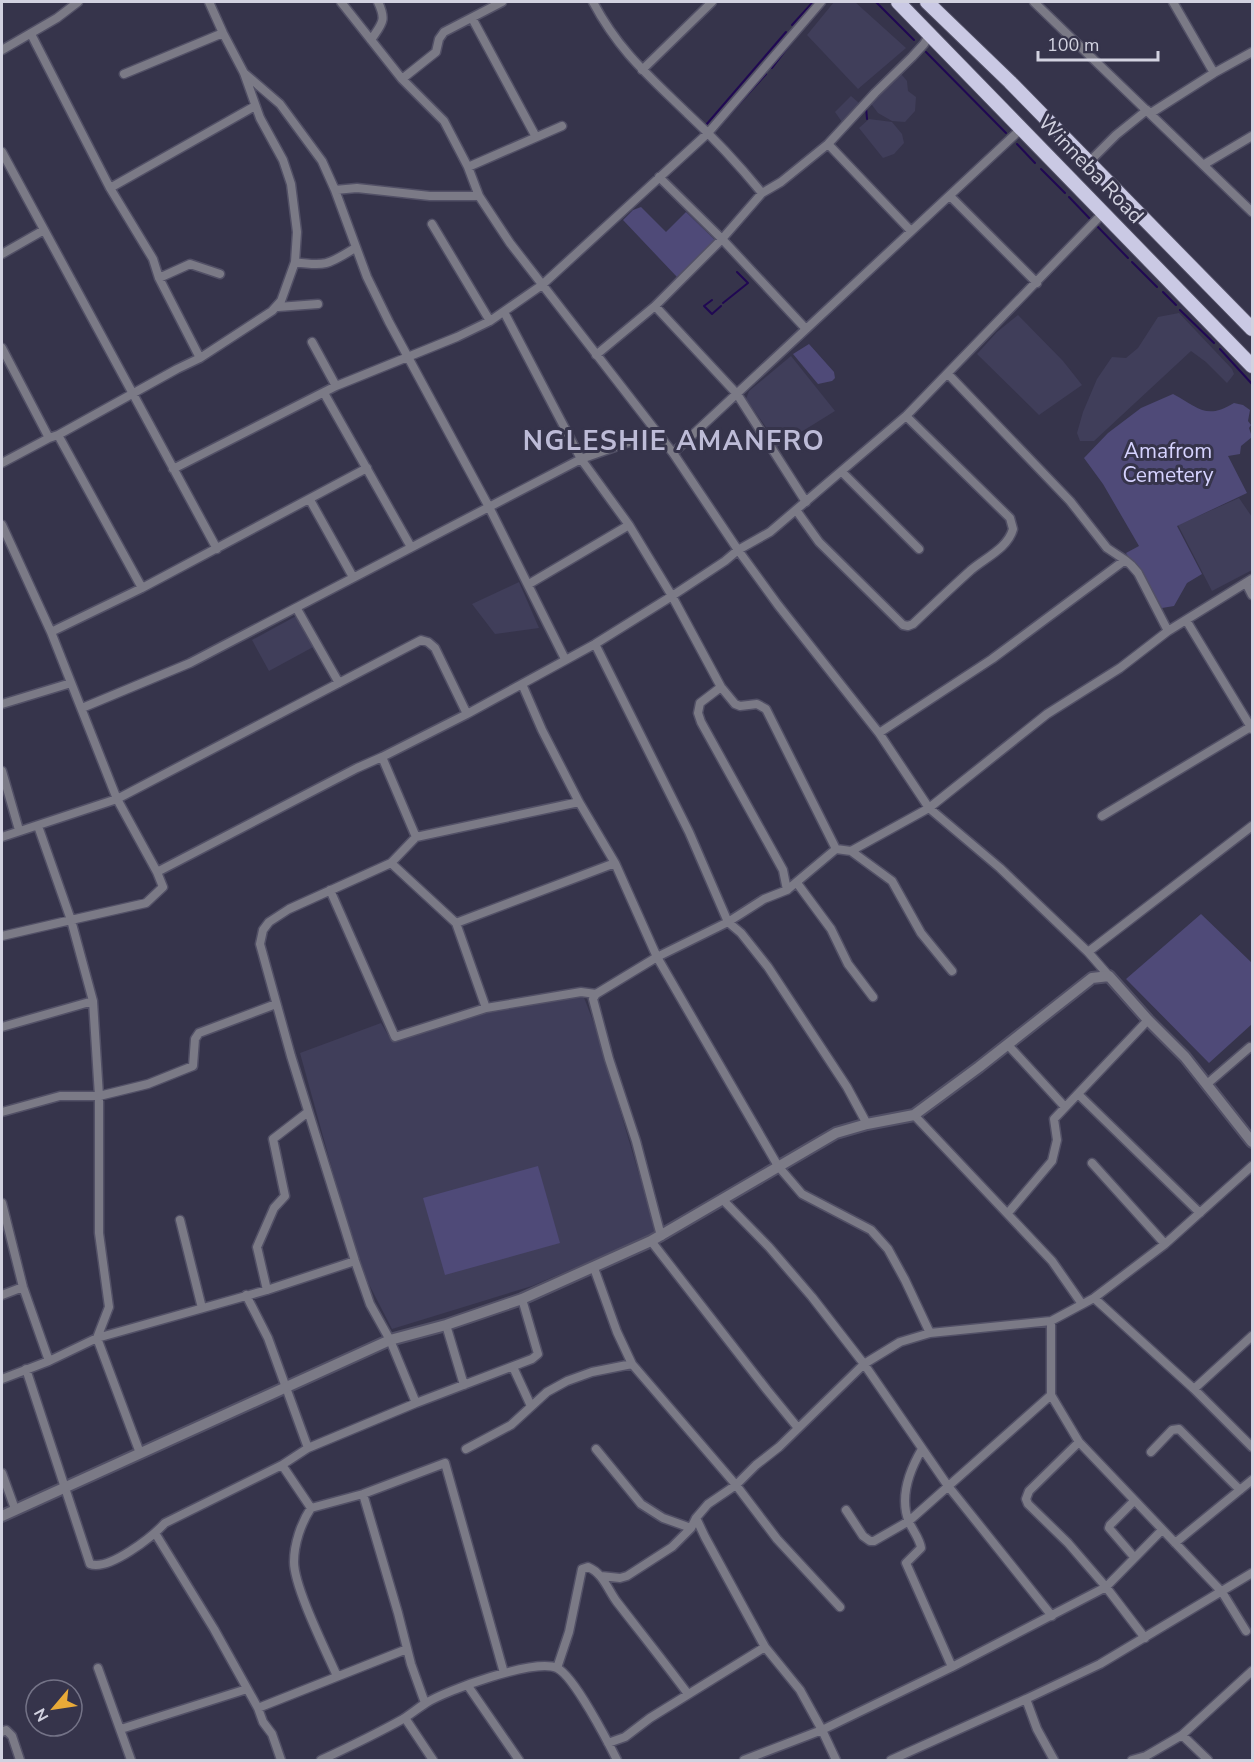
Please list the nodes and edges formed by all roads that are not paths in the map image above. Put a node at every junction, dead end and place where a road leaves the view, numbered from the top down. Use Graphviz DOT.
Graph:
graph roads {
  1 [pos="78,2"];
  2 [pos="208,2"];
  3 [pos="341,2"];
  4 [pos="378,2"];
  5 [pos="501,2"];
  6 [pos="593,2"];
  7 [pos="712,2"];
  8 [pos="821,2"];
  9 [pos="898,2"];
  10 [pos="927,2"];
  11 [pos="1034,2"];
  12 [pos="1173,2"];
  13 [pos="472,18"];
  14 [pos="223,33"];
  15 [pos="31,34"];
  16 [pos="930,34"];
  17 [pos="371,40"];
  18 [pos="2,50"];
  19 [pos="1252,52"];
  20 [pos="642,70"];
  21 [pos="244,73"];
  22 [pos="1214,73"];
  23 [pos="124,74"];
  24 [pos="402,79"];
  25 [pos="255,106"];
  26 [pos="1149,112"];
  27 [pos="562,126"];
  28 [pos="1022,128"];
  29 [pos="708,133"];
  30 [pos="1252,136"];
  31 [pos="536,137"];
  32 [pos="828,144"];
  33 [pos="2,152"];
  34 [pos="1088,163"];
  35 [pos="1203,165"];
  36 [pos="468,166"];
  37 [pos="659,177"];
  38 [pos="110,188"];
  39 [pos="335,190"];
  40 [pos="762,193"];
  41 [pos="479,196"];
  42 [pos="950,196"];
  43 [pos="1104,212"];
  44 [pos="1252,212"];
  45 [pos="432,224"];
  46 [pos="44,230"];
  47 [pos="911,231"];
  48 [pos="722,240"];
  49 [pos="355,248"];
  50 [pos="2,254"];
  51 [pos="295,262"];
  52 [pos="220,274"];
  53 [pos="159,278"];
  54 [pos="1037,283"];
  55 [pos="542,285"];
  56 [pos="318,304"];
  57 [pos="655,306"];
  58 [pos="278,307"];
  59 [pos="1231,308"];
  60 [pos="504,312"];
  61 [pos="490,321"];
  62 [pos="1213,326"];
  63 [pos="806,329"];
  64 [pos="1252,329"];
  65 [pos="312,342"];
  66 [pos="2,348"];
  67 [pos="596,355"];
  68 [pos="407,356"];
  69 [pos="200,358"];
  70 [pos="1252,366"];
  71 [pos="948,374"];
  72 [pos="336,386"];
  73 [pos="324,393"];
  74 [pos="133,394"];
  75 [pos="737,394"];
  76 [pos="906,416"];
  77 [pos="657,432"];
  78 [pos="58,435"];
  79 [pos="49,438"];
  80 [pos="673,453"];
  81 [pos="581,459"];
  82 [pos="2,463"];
  83 [pos="367,468"];
  84 [pos="173,469"];
  85 [pos="842,472"];
  86 [pos="310,500"];
  87 [pos="806,502"];
  88 [pos="489,507"];
  89 [pos="796,510"];
  90 [pos="2,525"];
  91 [pos="629,525"];
  92 [pos="411,547"];
  93 [pos="217,549"];
  94 [pos="919,549"];
  95 [pos="738,550"];
  96 [pos="1125,560"];
  97 [pos="353,577"];
  98 [pos="1249,581"];
  99 [pos="529,584"];
  100 [pos="142,588"];
  101 [pos="1252,595"];
  102 [pos="672,596"];
  103 [pos="297,609"];
  104 [pos="1186,620"];
  105 [pos="1168,631"];
  106 [pos="51,632"];
  107 [pos="595,644"];
  108 [pos="566,659"];
  109 [pos="71,683"];
  110 [pos="339,683"];
  111 [pos="522,684"];
  112 [pos="721,687"];
  113 [pos="2,704"];
  114 [pos="82,708"];
  115 [pos="467,714"];
  116 [pos="1252,727"];
  117 [pos="879,733"];
  118 [pos="382,758"];
  119 [pos="2,771"];
  120 [pos="117,799"];
  121 [pos="579,802"];
  122 [pos="928,808"];
  123 [pos="1102,816"];
  124 [pos="38,826"];
  125 [pos="1252,826"];
  126 [pos="19,830"];
  127 [pos="2,837"];
  128 [pos="416,837"];
  129 [pos="836,849"];
  130 [pos="851,850"];
  131 [pos="391,862"];
  132 [pos="615,863"];
  133 [pos="157,872"];
  134 [pos="797,884"];
  135 [pos="330,890"];
  136 [pos="787,890"];
  137 [pos="70,920"];
  138 [pos="728,922"];
  139 [pos="456,923"];
  140 [pos="2,936"];
  141 [pos="1088,952"];
  142 [pos="657,957"];
  143 [pos="951,971"];
  144 [pos="1109,976"];
  145 [pos="596,994"];
  146 [pos="873,997"];
  147 [pos="93,1001"];
  148 [pos="276,1004"];
  149 [pos="486,1008"];
  150 [pos="1148,1020"];
  151 [pos="2,1027"];
  152 [pos="1008,1045"];
  153 [pos="1252,1048"];
  154 [pos="1207,1084"];
  155 [pos="1078,1094"];
  156 [pos="99,1096"];
  157 [pos="1065,1107"];
  158 [pos="2,1112"];
  159 [pos="308,1112"];
  160 [pos="914,1115"];
  161 [pos="867,1124"];
  162 [pos="1252,1142"];
  163 [pos="1092,1163"];
  164 [pos="778,1166"];
  165 [pos="1252,1166"];
  166 [pos="722,1199"];
  167 [pos="2,1203"];
  168 [pos="1200,1213"];
  169 [pos="1008,1214"];
  170 [pos="180,1220"];
  171 [pos="656,1239"];
  172 [pos="1165,1244"];
  173 [pos="355,1261"];
  174 [pos="594,1268"];
  175 [pos="23,1287"];
  176 [pos="267,1290"];
  177 [pos="2,1295"];
  178 [pos="246,1295"];
  179 [pos="1094,1298"];
  180 [pos="522,1299"];
  181 [pos="1082,1304"];
  182 [pos="202,1308"];
  183 [pos="1051,1321"];
  184 [pos="446,1325"];
  185 [pos="930,1333"];
  186 [pos="1252,1336"];
  187 [pos="96,1338"];
  188 [pos="390,1341"];
  189 [pos="49,1361"];
  190 [pos="864,1364"];
  191 [pos="632,1365"];
  192 [pos="513,1367"];
  193 [pos="26,1369"];
  194 [pos="2,1379"];
  195 [pos="464,1385"];
  196 [pos="286,1386"];
  197 [pos="1194,1389"];
  198 [pos="1051,1395"];
  199 [pos="416,1403"];
  200 [pos="531,1406"];
  201 [pos="798,1428"];
  202 [pos="1079,1442"];
  203 [pos="1252,1446"];
  204 [pos="308,1448"];
  205 [pos="466,1449"];
  206 [pos="596,1449"];
  207 [pos="922,1449"];
  208 [pos="1151,1452"];
  209 [pos="140,1453"];
  210 [pos="282,1465"];
  211 [pos="2,1473"];
  212 [pos="1252,1480"];
  213 [pos="736,1485"];
  214 [pos="65,1486"];
  215 [pos="948,1486"];
  216 [pos="1240,1490"];
  217 [pos="363,1494"];
  218 [pos="1134,1501"];
  219 [pos="311,1508"];
  220 [pos="15,1509"];
  221 [pos="846,1510"];
  222 [pos="2,1516"];
  223 [pos="696,1518"];
  224 [pos="909,1521"];
  225 [pos="691,1528"];
  226 [pos="1162,1530"];
  227 [pos="155,1533"];
  228 [pos="1175,1544"];
  229 [pos="1134,1557"];
  230 [pos="1252,1573"];
  231 [pos="601,1576"];
  232 [pos="1106,1587"];
  233 [pos="1222,1592"];
  234 [pos="840,1607"];
  235 [pos="1052,1616"];
  236 [pos="1246,1631"];
  237 [pos="1145,1638"];
  238 [pos="765,1647"];
  239 [pos="407,1649"];
  240 [pos="952,1667"];
  241 [pos="98,1668"];
  242 [pos="557,1668"];
  243 [pos="1252,1671"];
  244 [pos="504,1673"];
  245 [pos="338,1676"];
  246 [pos="468,1686"];
  247 [pos="246,1689"];
  248 [pos="688,1694"];
  249 [pos="1026,1699"];
  250 [pos="425,1703"];
  251 [pos="258,1708"];
  252 [pos="405,1718"];
  253 [pos="121,1729"];
  254 [pos="822,1730"];
  255 [pos="2,1732"];
  256 [pos="1182,1735"];
  257 [pos="608,1743"];
  258 [pos="20,1761"];
  259 [pos="131,1761"];
  260 [pos="281,1761"];
  261 [pos="321,1761"];
  262 [pos="433,1761"];
  263 [pos="519,1761"];
  264 [pos="617,1761"];
  265 [pos="744,1761"];
  266 [pos="836,1761"];
  267 [pos="891,1761"];
  268 [pos="1054,1761"];
  269 [pos="1132,1761"];
  270 [pos="1208,1761"];
  1 -- 15 [label="street"];
  2 -- 14 [label="street"];
  3 -- 17 [label="street"];
  4 -- 17 [label="street"];
  5 -- 13 [label="street"];
  6 -- 20 [label="street"];
  7 -- 20 [label="street"];
  8 -- 29 [label="street"];
  9 -- 16 [label="highway, Winneba Road"];
  10 -- 34 [label="highway, Winneba Road"];
  11 -- 26 [label="street"];
  12 -- 22 [label="street"];
  13 -- 24 [label="street"];
  13 -- 31 [label="street"];
  14 -- 21 [label="street"];
  14 -- 23 [label="street"];
  15 -- 18 [label="street"];
  15 -- 38 [label="street"];
  16 -- 28 [label="highway, Winneba Road"];
  16 -- 32 [label="street"];
  17 -- 24 [label="street"];
  19 -- 22 [label="street"];
  20 -- 29 [label="street"];
  21 -- 25 [label="street"];
  21 -- 39 [label="street"];
  22 -- 26 [label="street"];
  24 -- 36 [label="street"];
  25 -- 38 [label="street"];
  25 -- 51 [label="street"];
  26 -- 34 [label="street"];
  26 -- 35 [label="street"];
  27 -- 31 [label="street"];
  28 -- 42 [label="street"];
  28 -- 43 [label="highway, Winneba Road"];
  29 -- 37 [label="street"];
  29 -- 40 [label="street"];
  30 -- 35 [label="street"];
  31 -- 36 [label="street"];
  32 -- 40 [label="street"];
  32 -- 47 [label="street"];
  33 -- 46 [label="street"];
  34 -- 59 [label="highway, Winneba Road"];
  35 -- 44 [label="street"];
  36 -- 41 [label="street"];
  37 -- 48 [label="street"];
  37 -- 55 [label="street"];
  38 -- 53 [label="street"];
  39 -- 41 [label="street"];
  39 -- 49 [label="street"];
  40 -- 48 [label="street"];
  41 -- 55 [label="street"];
  42 -- 47 [label="street"];
  42 -- 54 [label="street"];
  43 -- 54 [label="street"];
  43 -- 62 [label="highway, Winneba Road"];
  45 -- 61 [label="street"];
  46 -- 50 [label="street"];
  46 -- 74 [label="street"];
  47 -- 63 [label="street"];
  48 -- 57 [label="street"];
  48 -- 63 [label="street"];
  49 -- 51 [label="street"];
  49 -- 68 [label="street"];
  51 -- 58 [label="street"];
  52 -- 53 [label="street"];
  53 -- 69 [label="street"];
  54 -- 71 [label="street"];
  55 -- 60 [label="street"];
  55 -- 67 [label="street"];
  56 -- 58 [label="street"];
  57 -- 67 [label="street"];
  57 -- 75 [label="street"];
  58 -- 69 [label="street"];
  59 -- 62 [label="highway"];
  59 -- 64 [label="highway, Winneba Road"];
  60 -- 61 [label="street"];
  60 -- 81 [label="street"];
  61 -- 68 [label="street"];
  62 -- 70 [label="highway, Winneba Road"];
  63 -- 75 [label="street"];
  65 -- 72 [label="street"];
  66 -- 79 [label="street"];
  67 -- 77 [label="street"];
  68 -- 72 [label="street"];
  68 -- 88 [label="street"];
  69 -- 74 [label="street"];
  71 -- 76 [label="street"];
  71 -- 96 [label="street"];
  72 -- 73 [label="street"];
  73 -- 83 [label="street"];
  73 -- 84 [label="street"];
  74 -- 78 [label="street"];
  74 -- 84 [label="street"];
  75 -- 80 [label="street"];
  75 -- 87 [label="street"];
  76 -- 85 [label="street"];
  76 -- 89 [label="street"];
  77 -- 80 [label="street"];
  77 -- 81 [label="street"];
  78 -- 79 [label="street"];
  78 -- 100 [label="street"];
  79 -- 82 [label="street"];
  80 -- 95 [label="street"];
  81 -- 88 [label="street"];
  81 -- 91 [label="street"];
  83 -- 86 [label="street"];
  83 -- 92 [label="street"];
  84 -- 93 [label="street"];
  85 -- 87 [label="street"];
  85 -- 94 [label="street"];
  86 -- 93 [label="street"];
  86 -- 97 [label="street"];
  87 -- 89 [label="street"];
  88 -- 92 [label="street"];
  88 -- 99 [label="street"];
  89 -- 95 [label="street"];
  90 -- 106 [label="street"];
  91 -- 99 [label="street"];
  91 -- 102 [label="street"];
  92 -- 97 [label="street"];
  93 -- 100 [label="street"];
  95 -- 102 [label="street"];
  95 -- 117 [label="street"];
  96 -- 105 [label="street"];
  96 -- 117 [label="street"];
  97 -- 103 [label="street"];
  98 -- 101 [label="street"];
  98 -- 104 [label="street"];
  99 -- 108 [label="street"];
  100 -- 106 [label="street"];
  102 -- 107 [label="street"];
  102 -- 112 [label="street"];
  103 -- 110 [label="street"];
  103 -- 114 [label="street"];
  104 -- 105 [label="street"];
  104 -- 116 [label="street"];
  105 -- 122 [label="street"];
  106 -- 109 [label="street"];
  107 -- 108 [label="street"];
  107 -- 138 [label="street"];
  108 -- 111 [label="street"];
  109 -- 113 [label="street"];
  109 -- 114 [label="street"];
  110 -- 115 [label="street"];
  110 -- 120 [label="street"];
  111 -- 115 [label="street"];
  111 -- 121 [label="street"];
  112 -- 129 [label="street"];
  112 -- 136 [label="street"];
  114 -- 120 [label="street"];
  115 -- 118 [label="street"];
  116 -- 123 [label="street"];
  117 -- 122 [label="street"];
  118 -- 128 [label="street"];
  118 -- 133 [label="street"];
  119 -- 126 [label="street"];
  120 -- 124 [label="street"];
  120 -- 133 [label="street"];
  121 -- 128 [label="street"];
  121 -- 132 [label="street"];
  122 -- 130 [label="street"];
  122 -- 141 [label="street"];
  124 -- 126 [label="street"];
  124 -- 137 [label="street"];
  125 -- 141 [label="street"];
  126 -- 127 [label="street"];
  128 -- 131 [label="street"];
  129 -- 130 [label="street"];
  129 -- 134 [label="street"];
  130 -- 143 [label="street"];
  131 -- 135 [label="street"];
  131 -- 139 [label="street"];
  132 -- 139 [label="street"];
  132 -- 142 [label="street"];
  133 -- 137 [label="street"];
  134 -- 136 [label="street"];
  134 -- 146 [label="street"];
  135 -- 148 [label="street"];
  135 -- 149 [label="street"];
  136 -- 138 [label="street"];
  137 -- 140 [label="street"];
  137 -- 147 [label="street"];
  138 -- 142 [label="street"];
  138 -- 161 [label="street"];
  139 -- 149 [label="street"];
  141 -- 144 [label="street"];
  142 -- 145 [label="street"];
  142 -- 164 [label="street"];
  144 -- 150 [label="street"];
  144 -- 152 [label="street"];
  145 -- 149 [label="street"];
  145 -- 171 [label="street"];
  147 -- 151 [label="street"];
  147 -- 156 [label="street"];
  148 -- 156 [label="street"];
  148 -- 159 [label="street"];
  150 -- 154 [label="street"];
  150 -- 155 [label="street"];
  152 -- 157 [label="street"];
  152 -- 160 [label="street"];
  153 -- 154 [label="street"];
  154 -- 162 [label="street"];
  155 -- 157 [label="street"];
  155 -- 168 [label="street"];
  156 -- 158 [label="street"];
  156 -- 187 [label="street"];
  157 -- 169 [label="street"];
  159 -- 173 [label="street"];
  159 -- 176 [label="street"];
  160 -- 161 [label="street"];
  160 -- 169 [label="street"];
  161 -- 164 [label="street"];
  163 -- 172 [label="street"];
  164 -- 166 [label="street"];
  164 -- 185 [label="street"];
  165 -- 168 [label="street"];
  166 -- 171 [label="street"];
  166 -- 190 [label="street"];
  167 -- 175 [label="street"];
  168 -- 172 [label="street"];
  169 -- 181 [label="street"];
  170 -- 182 [label="street"];
  171 -- 174 [label="street"];
  171 -- 201 [label="street"];
  172 -- 179 [label="street"];
  173 -- 176 [label="street"];
  173 -- 188 [label="street"];
  174 -- 180 [label="street"];
  174 -- 191 [label="street"];
  175 -- 177 [label="street"];
  175 -- 189 [label="street"];
  176 -- 178 [label="street"];
  178 -- 182 [label="street"];
  178 -- 196 [label="street"];
  179 -- 181 [label="street"];
  179 -- 197 [label="street"];
  180 -- 184 [label="street"];
  180 -- 192 [label="street"];
  181 -- 183 [label="street"];
  182 -- 187 [label="street"];
  183 -- 185 [label="street"];
  183 -- 198 [label="street"];
  184 -- 188 [label="street"];
  184 -- 195 [label="street"];
  185 -- 190 [label="street"];
  186 -- 197 [label="street"];
  187 -- 189 [label="street"];
  187 -- 209 [label="street"];
  188 -- 196 [label="street"];
  188 -- 199 [label="street"];
  189 -- 193 [label="street"];
  190 -- 201 [label="street"];
  190 -- 207 [label="street"];
  191 -- 200 [label="street"];
  191 -- 213 [label="street"];
  192 -- 195 [label="street"];
  192 -- 200 [label="street"];
  193 -- 194 [label="street"];
  193 -- 214 [label="street"];
  195 -- 199 [label="street"];
  196 -- 204 [label="street"];
  196 -- 209 [label="street"];
  197 -- 203 [label="street"];
  198 -- 202 [label="street"];
  198 -- 215 [label="street"];
  199 -- 204 [label="street"];
  200 -- 205 [label="street"];
  201 -- 213 [label="street"];
  202 -- 218 [label="street"];
  202 -- 232 [label="street"];
  204 -- 210 [label="street"];
  206 -- 225 [label="street"];
  207 -- 215 [label="street"];
  207 -- 224 [label="street"];
  208 -- 216 [label="street"];
  209 -- 214 [label="street"];
  210 -- 219 [label="street"];
  210 -- 227 [label="street"];
  211 -- 220 [label="street"];
  212 -- 216 [label="street"];
  213 -- 223 [label="street"];
  213 -- 234 [label="street"];
  214 -- 220 [label="street"];
  214 -- 227 [label="street"];
  215 -- 224 [label="street"];
  215 -- 235 [label="street"];
  216 -- 228 [label="street"];
  217 -- 219 [label="street"];
  217 -- 239 [label="street"];
  217 -- 244 [label="street"];
  218 -- 226 [label="street"];
  218 -- 229 [label="street"];
  219 -- 245 [label="street"];
  220 -- 222 [label="street"];
  221 -- 224 [label="street"];
  223 -- 225 [label="street"];
  223 -- 238 [label="street"];
  224 -- 240 [label="street"];
  225 -- 231 [label="street"];
  226 -- 228 [label="street"];
  226 -- 229 [label="street"];
  227 -- 247 [label="street"];
  228 -- 233 [label="street"];
  229 -- 232 [label="street"];
  230 -- 233 [label="street"];
  231 -- 242 [label="street"];
  231 -- 248 [label="street"];
  232 -- 235 [label="street"];
  232 -- 237 [label="street"];
  233 -- 236 [label="street"];
  233 -- 237 [label="street"];
  235 -- 240 [label="street"];
  237 -- 249 [label="street"];
  238 -- 248 [label="street"];
  238 -- 254 [label="street"];
  239 -- 245 [label="street"];
  239 -- 250 [label="street"];
  240 -- 254 [label="street"];
  241 -- 253 [label="street"];
  242 -- 244 [label="street"];
  242 -- 257 [label="street"];
  243 -- 256 [label="street"];
  244 -- 246 [label="street"];
  245 -- 251 [label="street"];
  246 -- 250 [label="street"];
  246 -- 263 [label="street"];
  247 -- 251 [label="street"];
  247 -- 253 [label="street"];
  248 -- 257 [label="street"];
  249 -- 267 [label="street"];
  249 -- 268 [label="street"];
  250 -- 252 [label="street"];
  251 -- 260 [label="street"];
  252 -- 261 [label="street"];
  252 -- 262 [label="street"];
  253 -- 259 [label="street"];
  254 -- 265 [label="street"];
  254 -- 266 [label="street"];
  255 -- 258 [label="street"];
  256 -- 269 [label="street"];
  256 -- 270 [label="street"];
  257 -- 264 [label="street"];
}
